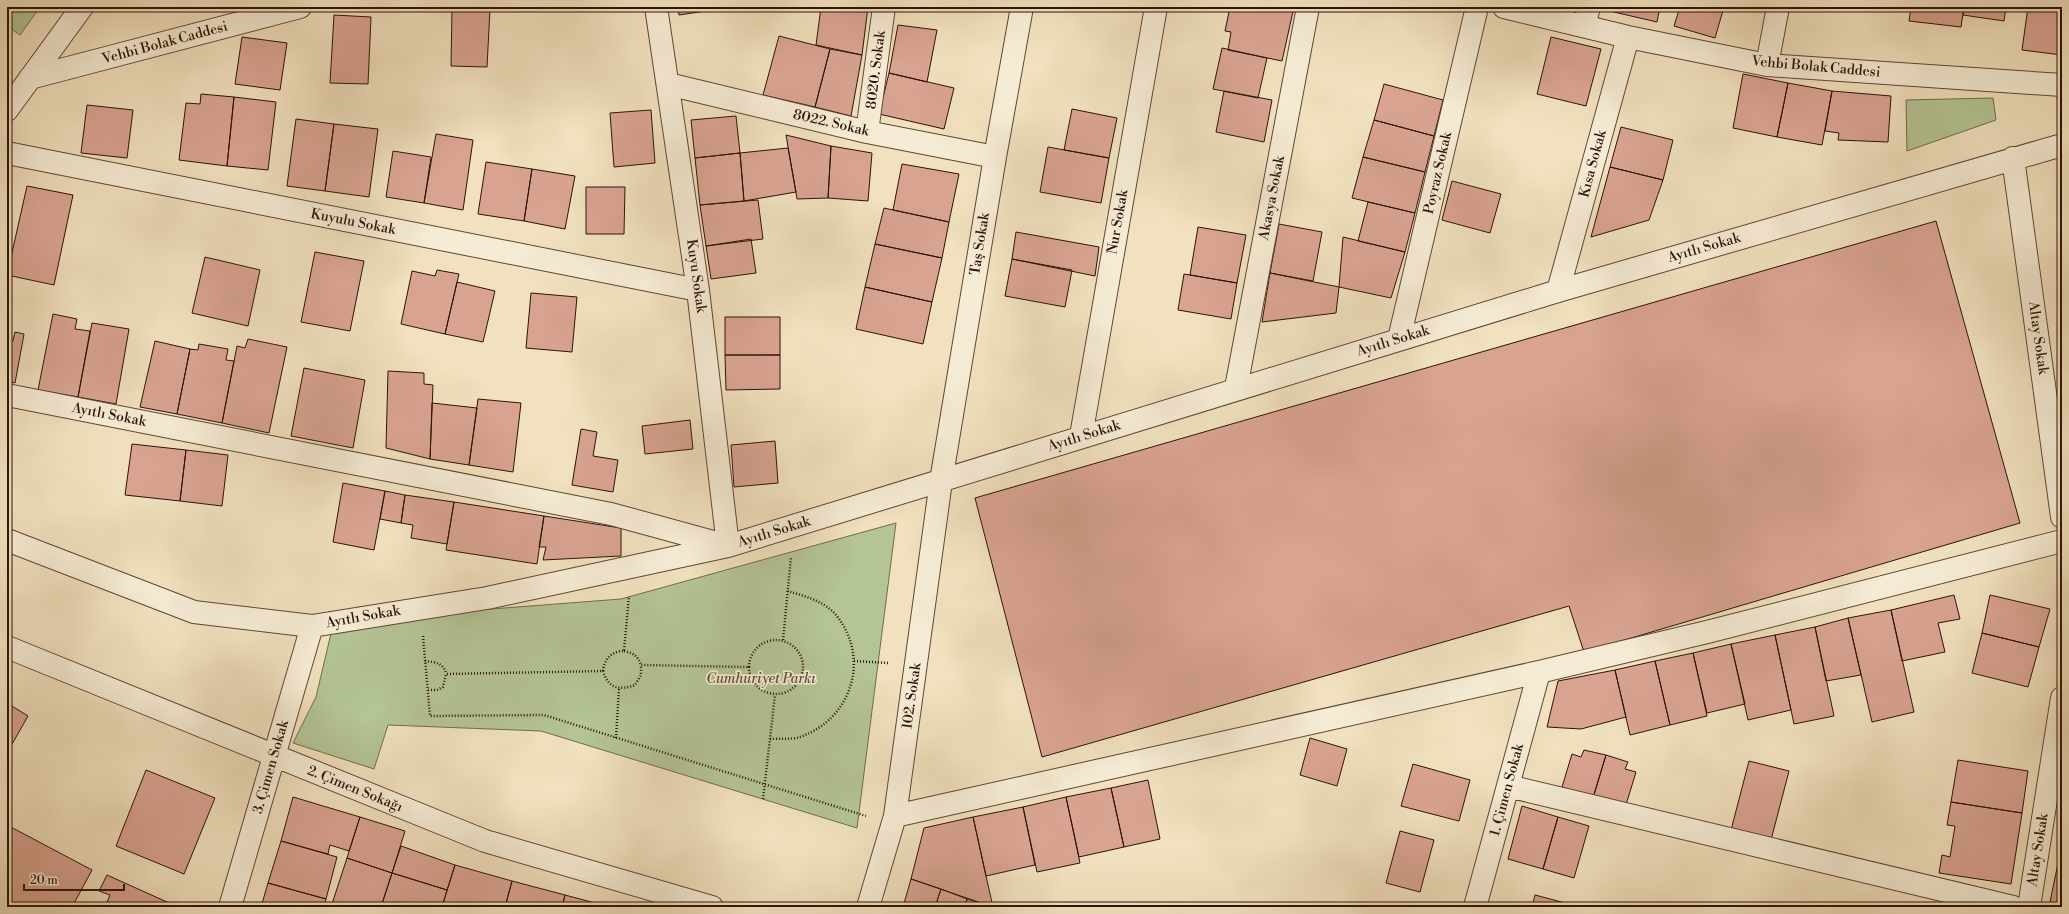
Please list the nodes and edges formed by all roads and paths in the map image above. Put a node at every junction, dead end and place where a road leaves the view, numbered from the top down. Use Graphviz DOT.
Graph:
graph roads {
  1 [pos="82,7"];
  2 [pos="300,7"];
  3 [pos="656,7"];
  4 [pos="884,7"];
  5 [pos="1022,7"];
  6 [pos="1156,7"];
  7 [pos="1308,7"];
  8 [pos="1477,7"];
  9 [pos="1504,7"];
  10 [pos="1778,7"];
  11 [pos="1587,17"];
  12 [pos="1628,37"];
  13 [pos="1767,65"];
  14 [pos="30,78"];
  15 [pos="668,84"];
  16 [pos="2062,85"];
  17 [pos="7,110"];
  18 [pos="867,132"];
  19 [pos="2062,144"];
  20 [pos="7,153"];
  21 [pos="995,157"];
  22 [pos="2014,158"];
  23 [pos="698,290"];
  24 [pos="1558,290"];
  25 [pos="1399,339"];
  26 [pos="1236,388"];
  27 [pos="7,395"];
  28 [pos="1081,436"];
  29 [pos="941,481"];
  30 [pos="2062,517"];
  31 [pos="792,527"];
  32 [pos="7,540"];
  33 [pos="2062,541"];
  34 [pos="728,546"];
  35 [pos="630,567"];
  36 [pos="787,591"];
  37 [pos="421,608"];
  38 [pos="312,626"];
  39 [pos="783,640"];
  40 [pos="7,647"];
  41 [pos="624,651"];
  42 [pos="425,662"];
  43 [pos="854,662"];
  44 [pos="888,663"];
  45 [pos="641,665"];
  46 [pos="748,667"];
  47 [pos="603,671"];
  48 [pos="1539,672"];
  49 [pos="446,674"];
  50 [pos="619,689"];
  51 [pos="428,690"];
  52 [pos="775,695"];
  53 [pos="2062,698"];
  54 [pos="616,738"];
  55 [pos="770,739"];
  56 [pos="274,756"];
  57 [pos="765,785"];
  58 [pos="1508,786"];
  59 [pos="763,799"];
  60 [pos="896,816"];
  61 [pos="870,817"];
  62 [pos="230,907"];
  63 [pos="712,907"];
  64 [pos="868,907"];
  65 [pos="1475,907"];
  66 [pos="2013,907"];
  67 [pos="2029,907"];
  1 -- 14 [label="street"];
  2 -- 14 [label="street, Vehbi Bolak Caddesi"];
  3 -- 15 [label="street, Kuyu Sokak"];
  4 -- 18 [label="street, 8020. Sokak"];
  5 -- 21 [label="street, Taş Sokak"];
  6 -- 28 [label="street, Nur Sokak"];
  7 -- 26 [label="street, Akasya Sokak"];
  8 -- 25 [label="street, Poyraz Sokak"];
  9 -- 11 [label="street, Vehbi Bolak Caddesi"];
  10 -- 13 [label="street"];
  11 -- 12 [label="street, Vehbi Bolak Caddesi"];
  12 -- 13 [label="street, Vehbi Bolak Caddesi"];
  12 -- 24 [label="street, Kısa Sokak"];
  13 -- 16 [label="street, Vehbi Bolak Caddesi"];
  14 -- 17 [label="street"];
  15 -- 18 [label="street, 8022. Sokak"];
  15 -- 23 [label="street, Kuyu Sokak"];
  18 -- 21 [label="street, 8022. Sokak"];
  19 -- 22 [label="street, Ayıtlı Sokak"];
  20 -- 23 [label="street, Kuyulu Sokak"];
  21 -- 29 [label="street, Taş Sokak"];
  22 -- 24 [label="street, Ayıtlı Sokak"];
  22 -- 30 [label="street, Altay Sokak"];
  23 -- 34 [label="street, Kuyu Sokak"];
  24 -- 25 [label="street, Ayıtlı Sokak"];
  25 -- 26 [label="street, Ayıtlı Sokak"];
  26 -- 28 [label="street, Ayıtlı Sokak"];
  27 -- 34 [label="street, Ayıtlı Sokak"];
  28 -- 29 [label="street, Ayıtlı Sokak"];
  29 -- 31 [label="street, Ayıtlı Sokak"];
  29 -- 60 [label="street, 102. Sokak"];
  31 -- 34 [label="street, Ayıtlı Sokak"];
  31 -- 36 [label="path"];
  32 -- 38 [label="street, Ayıtlı Sokak"];
  33 -- 48 [label="street"];
  34 -- 35 [label="street, Ayıtlı Sokak"];
  35 -- 37 [label="street, Ayıtlı Sokak"];
  35 -- 41 [label="path"];
  36 -- 39 [label="path"];
  36 -- 43 [label="path"];
  37 -- 38 [label="street, Ayıtlı Sokak"];
  37 -- 42 [label="path"];
  38 -- 56 [label="street, 3. Çimen Sokak"];
  39 -- 46 [label="path"];
  39 -- 52 [label="path"];
  40 -- 56 [label="street, 2. Çimen Sokağı"];
  41 -- 45 [label="path"];
  41 -- 47 [label="path"];
  42 -- 49 [label="path"];
  42 -- 51 [label="path"];
  43 -- 44 [label="path"];
  43 -- 55 [label="path"];
  45 -- 46 [label="path"];
  45 -- 50 [label="path"];
  46 -- 52 [label="path"];
  47 -- 49 [label="path"];
  47 -- 50 [label="path"];
  48 -- 58 [label="street, 1. Çimen Sokak"];
  48 -- 60 [label="street"];
  49 -- 51 [label="path"];
  50 -- 54 [label="path"];
  51 -- 54 [label="path"];
  52 -- 55 [label="path"];
  53 -- 67 [label="street, Altay Sokak"];
  54 -- 57 [label="path"];
  55 -- 57 [label="path"];
  56 -- 62 [label="street, 3. Çimen Sokak"];
  56 -- 63 [label="street, 2. Çimen Sokağı"];
  57 -- 59 [label="path"];
  57 -- 61 [label="path"];
  58 -- 65 [label="street, 1. Çimen Sokak"];
  58 -- 66 [label="street"];
  60 -- 64 [label="street, 102. Sokak"];
}
